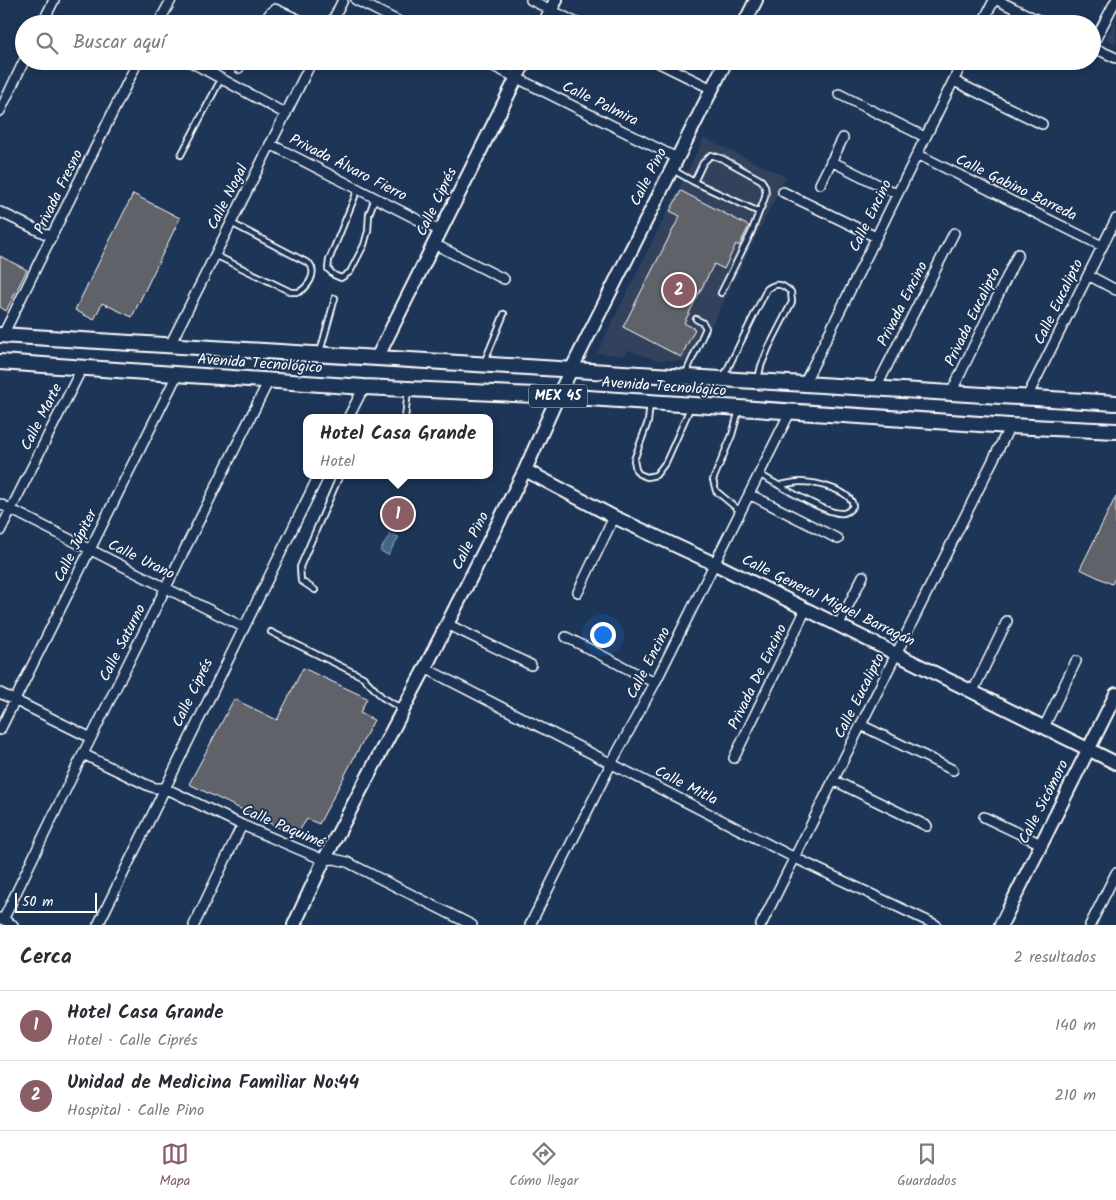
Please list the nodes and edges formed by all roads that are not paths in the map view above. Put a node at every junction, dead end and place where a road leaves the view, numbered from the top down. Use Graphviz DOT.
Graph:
graph roads {
  1 [pos="54,0"];
  2 [pos="171,0"];
  3 [pos="342,0"];
  4 [pos="356,0"];
  5 [pos="532,0"];
  6 [pos="756,0"];
  7 [pos="995,0"];
  8 [pos="1116,0"];
  9 [pos="553,5"];
  10 [pos="46,15"];
  11 [pos="163,15"];
  12 [pos="268,15"];
  13 [pos="289,15"];
  14 [pos="335,15"];
  15 [pos="386,15"];
  16 [pos="567,15"];
  17 [pos="748,15"];
  18 [pos="987,15"];
  19 [pos="1027,15"];
  20 [pos="1101,29"];
  21 [pos="1101,50"];
  22 [pos="1116,58"];
  23 [pos="19,70"];
  24 [pos="134,70"];
  25 [pos="205,70"];
  26 [pos="308,70"];
  27 [pos="501,70"];
  28 [pos="521,70"];
  29 [pos="673,70"];
  30 [pos="722,70"];
  31 [pos="959,70"];
  32 [pos="220,78"];
  33 [pos="517,78"];
  34 [pos="954,81"];
  35 [pos="712,89"];
  36 [pos="839,94"];
  37 [pos="1,105"];
  38 [pos="286,114"];
  39 [pos="1042,124"];
  40 [pos="843,138"];
  41 [pos="925,138"];
  42 [pos="270,144"];
  43 [pos="181,154"];
  44 [pos="917,154"];
  45 [pos="831,161"];
  46 [pos="674,164"];
  47 [pos="694,182"];
  48 [pos="820,184"];
  49 [pos="358,189"];
  50 [pos="783,192"];
  51 [pos="898,194"];
  52 [pos="375,198"];
  53 [pos="0,212"];
  54 [pos="759,212"];
  55 [pos="1116,219"];
  56 [pos="231,223"];
  57 [pos="440,231"];
  58 [pos="954,233"];
  59 [pos="52,237"];
  60 [pos="876,237"];
  61 [pos="434,244"];
  62 [pos="1102,246"];
  63 [pos="1018,254"];
  64 [pos="215,255"];
  65 [pos="1088,275"];
  66 [pos="504,279"];
  67 [pos="1116,290"];
  68 [pos="721,293"];
  69 [pos="335,298"];
  70 [pos="504,314"];
  71 [pos="696,319"];
  72 [pos="2,335"];
  73 [pos="170,345"];
  74 [pos="319,354"];
  75 [pos="377,358"];
  76 [pos="0,362"];
  77 [pos="484,364"];
  78 [pos="82,368"];
  79 [pos="572,370"];
  80 [pos="177,374"];
  81 [pos="684,376"];
  82 [pos="722,379"];
  83 [pos="269,380"];
  84 [pos="757,380"];
  85 [pos="804,384"];
  86 [pos="364,387"];
  87 [pos="876,388"];
  88 [pos="408,389"];
  89 [pos="952,393"];
  90 [pos="558,396"];
  91 [pos="1027,397"];
  92 [pos="650,402"];
  93 [pos="1116,403"];
  94 [pos="691,405"];
  95 [pos="739,408"];
  96 [pos="790,412"];
  97 [pos="350,414"];
  98 [pos="405,414"];
  99 [pos="1010,426"];
  100 [pos="1116,430"];
  101 [pos="525,470"];
  102 [pos="759,474"];
  103 [pos="317,479"];
  104 [pos="338,479"];
  105 [pos="780,486"];
  106 [pos="749,494"];
  107 [pos="0,504"];
  108 [pos="11,510"];
  109 [pos="740,511"];
  110 [pos="614,517"];
  111 [pos="0,531"];
  112 [pos="838,539"];
  113 [pos="89,550"];
  114 [pos="714,563"];
  115 [pos="863,576"];
  116 [pos="166,588"];
  117 [pos="315,590"];
  118 [pos="578,592"];
  119 [pos="806,609"];
  120 [pos="1007,622"];
  121 [pos="447,624"];
  122 [pos="838,626"];
  123 [pos="244,627"];
  124 [pos="271,632"];
  125 [pos="566,637"];
  126 [pos="897,654"];
  127 [pos="1076,661"];
  128 [pos="531,665"];
  129 [pos="425,668"];
  130 [pos="655,682"];
  131 [pos="972,692"];
  132 [pos="0,693"];
  133 [pos="15,700"];
  134 [pos="1114,702"];
  135 [pos="404,710"];
  136 [pos="861,724"];
  137 [pos="1044,727"];
  138 [pos="0,730"];
  139 [pos="91,738"];
  140 [pos="1089,749"];
  141 [pos="82,754"];
  142 [pos="734,758"];
  143 [pos="1116,763"];
  144 [pos="611,764"];
  145 [pos="953,770"];
  146 [pos="833,780"];
  147 [pos="165,788"];
  148 [pos="984,817"];
  149 [pos="242,826"];
  150 [pos="927,826"];
  151 [pos="1041,844"];
  152 [pos="795,858"];
  153 [pos="324,860"];
  154 [pos="1116,873"];
  155 [pos="2,919"];
  156 [pos="13,925"];
  157 [pos="98,925"];
  158 [pos="194,925"];
  159 [pos="294,925"];
  160 [pos="472,925"];
  161 [pos="530,925"];
  162 [pos="761,925"];
  163 [pos="936,925"];
  164 [pos="1001,925"];
  165 [pos="1090,925"];
  1 -- 10 [label="street"];
  2 -- 11 [label="street"];
  3 -- 14 [label="street"];
  4 -- 15 [label="street"];
  5 -- 9 [label="street"];
  6 -- 17 [label="street"];
  7 -- 18 [label="street"];
  7 -- 19 [label="street"];
  8 -- 20 [label="street"];
  9 -- 16 [label="street"];
  12 -- 13 [label="street"];
  21 -- 22 [label="street"];
  23 -- 37 [label="street"];
  24 -- 59 [label="street, Privada Fresno"];
  25 -- 32 [label="street"];
  26 -- 38 [label="street, Calle Nogal"];
  27 -- 33 [label="street, Calle Palmira"];
  28 -- 33 [label="street, Calle Ciprés"];
  29 -- 35 [label="street"];
  30 -- 35 [label="street, Calle Pino"];
  31 -- 34 [label="street, Calle Encino"];
  32 -- 38 [label="street"];
  32 -- 43 [label="lane"];
  33 -- 46 [label="street, Calle Palmira"];
  33 -- 57 [label="street, Calle Ciprés"];
  34 -- 39 [label="street"];
  34 -- 41 [label="street, Calle Encino"];
  35 -- 46 [label="street, Calle Pino"];
  36 -- 41 [label="street"];
  38 -- 42 [label="street, Calle Nogal"];
  40 -- 45 [label="street"];
  41 -- 44 [label="street, Calle Encino"];
  42 -- 49 [label="street, Privada Álvaro Fierro"];
  42 -- 56 [label="street, Calle Nogal"];
  44 -- 51 [label="street, Calle Encino"];
  44 -- 62 [label="street, Calle Gabino Barreda"];
  45 -- 48 [label="street"];
  45 -- 51 [label="street"];
  46 -- 47 [label="lane"];
  46 -- 79 [label="street, Calle Pino"];
  47 -- 54 [label="lane"];
  47 -- 54 [label="lane"];
  49 -- 52 [label="street, Privada Álvaro Fierro"];
  49 -- 52 [label="lane"];
  50 -- 60 [label="street"];
  51 -- 60 [label="street, Calle Encino"];
  52 -- 57 [label="street, Privada Álvaro Fierro"];
  53 -- 59 [label="street"];
  54 -- 68 [label="lane"];
  55 -- 62 [label="street, Calle Eucalipto"];
  56 -- 64 [label="street, Calle Nogal"];
  56 -- 64 [label="lane"];
  57 -- 61 [label="street, Calle Ciprés"];
  58 -- 87 [label="street, Privada Encino"];
  59 -- 72 [label="street, Privada Fresno"];
  60 -- 85 [label="street, Calle Encino"];
  61 -- 66 [label="street"];
  61 -- 75 [label="street, Calle Ciprés"];
  62 -- 65 [label="street, Calle Eucalipto"];
  63 -- 89 [label="street, Privada Eucalipto"];
  64 -- 73 [label="street, Calle Nogal"];
  65 -- 67 [label="street"];
  65 -- 91 [label="street, Calle Eucalipto"];
  69 -- 74 [label="lane"];
  70 -- 77 [label="lane"];
  71 -- 81 [label="lane"];
  72 -- 73 [label="main road, Avenida Tecnológico / MEX 45"];
  73 -- 74 [label="main road, Avenida Tecnológico / MEX 45"];
  74 -- 75 [label="main road, Avenida Tecnológico / MEX 45"];
  75 -- 77 [label="main road, Avenida Tecnológico / MEX 45"];
  76 -- 78 [label="main road, Avenida Tecnológico / MEX 45"];
  77 -- 79 [label="main road, Avenida Tecnológico / MEX 45"];
  78 -- 80 [label="main road, Avenida Tecnológico / MEX 45"];
  78 -- 108 [label="street, Calle Marte"];
  79 -- 81 [label="main road, Avenida Tecnológico / MEX 45"];
  79 -- 90 [label="street, Calle Pino"];
  80 -- 83 [label="main road, Avenida Tecnológico / MEX 45"];
  80 -- 113 [label="street, Calle Júpiter"];
  81 -- 82 [label="main road, Avenida Tecnológico / MEX 45"];
  82 -- 84 [label="main road, Avenida Tecnológico / MEX 45"];
  82 -- 84 [label="lane"];
  83 -- 86 [label="main road, Avenida Tecnológico / MEX 45"];
  83 -- 116 [label="street, Calle Saturno"];
  84 -- 85 [label="main road, Avenida Tecnológico / MEX 45"];
  85 -- 87 [label="main road, Avenida Tecnológico / MEX 45"];
  86 -- 88 [label="main road, Avenida Tecnológico / MEX 45"];
  86 -- 97 [label="street"];
  87 -- 89 [label="main road, Avenida Tecnológico / MEX 45"];
  88 -- 90 [label="main road, Avenida Tecnológico / MEX 45"];
  88 -- 98 [label="lane"];
  89 -- 91 [label="main road, Avenida Tecnológico / MEX 45"];
  90 -- 92 [label="main road, Avenida Tecnológico / MEX 45"];
  90 -- 101 [label="street, Calle Pino"];
  91 -- 93 [label="main road, Avenida Tecnológico / MEX 45"];
  92 -- 94 [label="main road, Avenida Tecnológico / MEX 45"];
  92 -- 94 [label="lane"];
  94 -- 95 [label="main road, Avenida Tecnológico / MEX 45"];
  95 -- 96 [label="main road, Avenida Tecnológico / MEX 45"];
  95 -- 109 [label="lane"];
  96 -- 99 [label="main road, Avenida Tecnológico / MEX 45"];
  96 -- 102 [label="street, Calle Encino"];
  99 -- 100 [label="main road, Avenida Tecnológico / MEX 45"];
  99 -- 126 [label="street, Calle Eucalipto"];
  101 -- 110 [label="street, Calle General Miguel Barragán"];
  101 -- 121 [label="street, Calle Pino"];
  102 -- 105 [label="lane"];
  102 -- 106 [label="street, Calle Encino"];
  103 -- 123 [label="street, Calle Ciprés"];
  104 -- 117 [label="lane"];
  105 -- 105 [label="lane"];
  106 -- 109 [label="street, Calle Encino"];
  106 -- 112 [label="street"];
  107 -- 108 [label="street, Calle Urano"];
  108 -- 111 [label="street, Calle Marte"];
  108 -- 113 [label="street, Calle Urano"];
  109 -- 114 [label="street, Calle Encino"];
  110 -- 114 [label="street, Calle General Miguel Barragán"];
  110 -- 118 [label="street"];
  113 -- 116 [label="street, Calle Urano"];
  113 -- 133 [label="street, Calle Júpiter"];
  114 -- 119 [label="street, Calle General Miguel Barragán"];
  114 -- 130 [label="street, Calle Encino"];
  115 -- 122 [label="street"];
  116 -- 123 [label="street, Calle Urano"];
  116 -- 139 [label="street, Calle Saturno"];
  119 -- 122 [label="street, Calle General Miguel Barragán"];
  119 -- 142 [label="street, Privada De Encino"];
  120 -- 131 [label="street"];
  121 -- 128 [label="street"];
  121 -- 129 [label="street, Calle Pino"];
  122 -- 126 [label="street, Calle General Miguel Barragán"];
  123 -- 147 [label="street, Calle Ciprés"];
  124 -- 135 [label="lane"];
  125 -- 130 [label="street"];
  126 -- 131 [label="street, Calle General Miguel Barragán"];
  126 -- 136 [label="street, Calle Eucalipto"];
  127 -- 137 [label="street"];
  129 -- 135 [label="street, Calle Pino"];
  129 -- 144 [label="street, Calle Mitla"];
  130 -- 144 [label="street, Calle Encino"];
  131 -- 137 [label="street, Calle General Miguel Barragán"];
  132 -- 133 [label="street"];
  133 -- 138 [label="street, Calle Júpiter"];
  133 -- 139 [label="street"];
  134 -- 140 [label="street, Calle Sicómoro"];
  135 -- 153 [label="street, Calle Pino"];
  136 -- 145 [label="street"];
  136 -- 146 [label="street, Calle Eucalipto"];
  137 -- 140 [label="street, Calle General Miguel Barragán"];
  139 -- 141 [label="street, Calle Saturno"];
  140 -- 143 [label="street, Calle General Miguel Barragán"];
  140 -- 151 [label="street, Calle Sicómoro"];
  141 -- 147 [label="street, Calle Paquimé"];
  141 -- 155 [label="street, Calle Saturno"];
  144 -- 152 [label="street, Calle Mitla"];
  144 -- 161 [label="street, Calle Encino"];
  146 -- 150 [label="street"];
  146 -- 152 [label="street, Calle Eucalipto"];
  147 -- 149 [label="street, Calle Paquimé"];
  147 -- 157 [label="street, Calle Ciprés"];
  148 -- 151 [label="street"];
  149 -- 153 [label="street, Calle Paquimé"];
  149 -- 158 [label="street"];
  151 -- 164 [label="street, Calle Sicómoro"];
  152 -- 162 [label="street, Calle Eucalipto"];
  152 -- 163 [label="street, Calle Mitla"];
  153 -- 159 [label="street, Calle Pino"];
  153 -- 160 [label="street, Calle Paquimé"];
  154 -- 165 [label="street"];
  155 -- 156 [label="street"];
}
